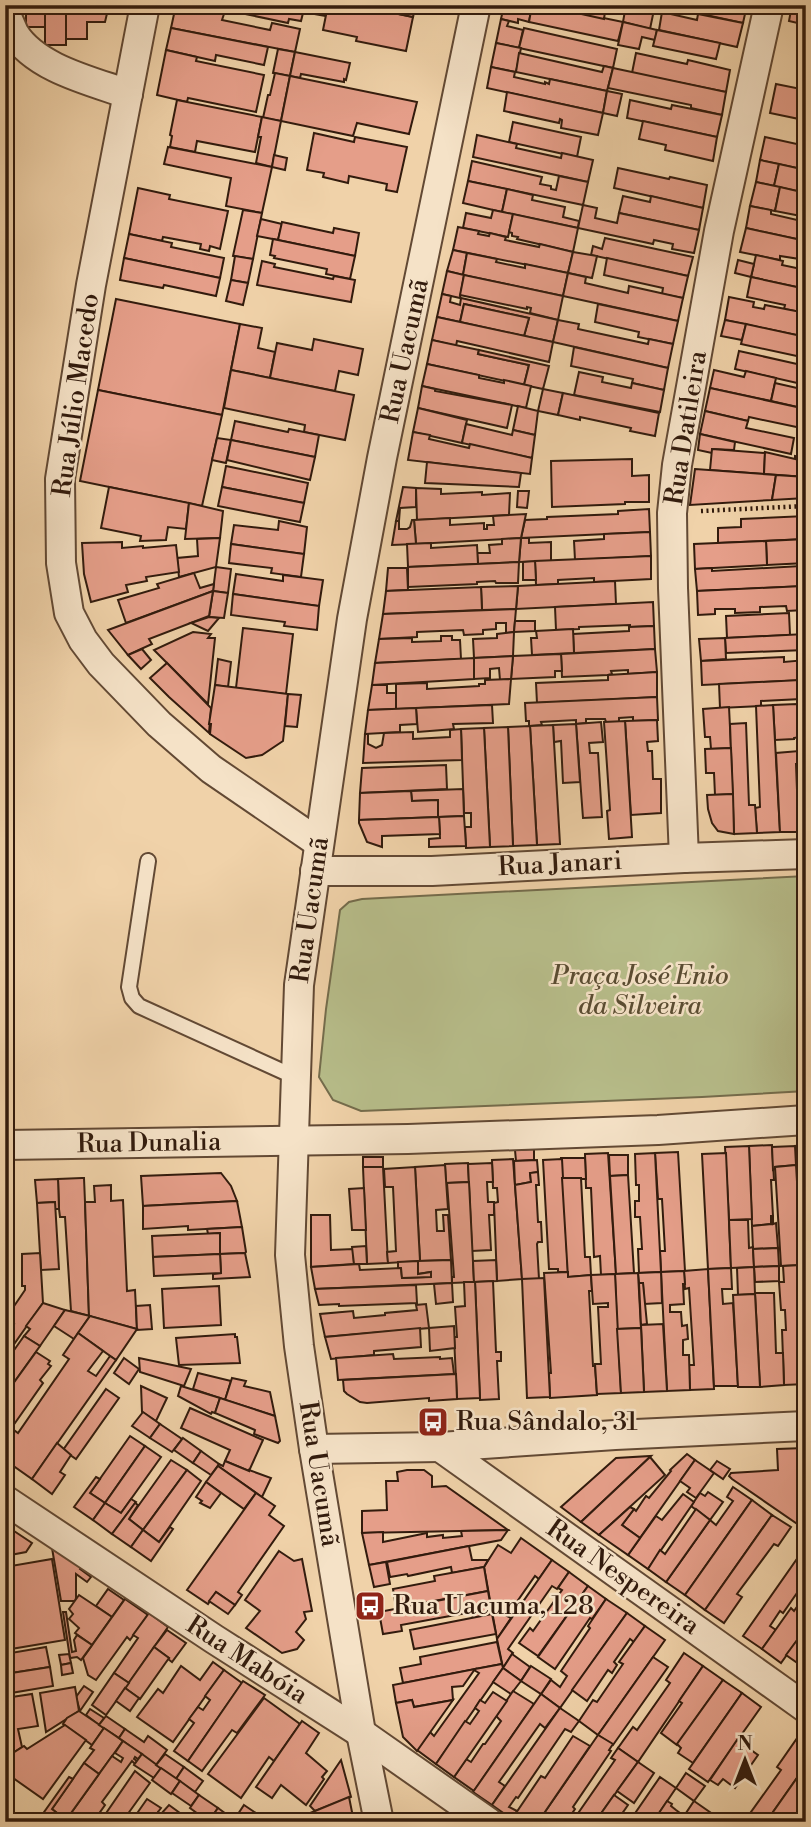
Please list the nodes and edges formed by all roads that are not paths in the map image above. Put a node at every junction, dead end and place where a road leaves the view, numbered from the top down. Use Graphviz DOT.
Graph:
graph roads {
  1 [pos="145,5"];
  2 [pos="476,5"];
  3 [pos="769,5"];
  4 [pos="5,13"];
  5 [pos="128,94"];
  6 [pos="319,843"];
  7 [pos="806,854"];
  8 [pos="684,858"];
  9 [pos="148,861"];
  10 [pos="315,871"];
  11 [pos="295,1077"];
  12 [pos="806,1120"];
  13 [pos="293,1142"];
  14 [pos="5,1145"];
  15 [pos="806,1426"];
  16 [pos="440,1447"];
  17 [pos="314,1449"];
  18 [pos="5,1500"];
  19 [pos="806,1707"];
  20 [pos="361,1733"];
  21 [pos="379,1822"];
  22 [pos="488,1822"];
  1 -- 5 [label="street, Rua Júlio Macedo"];
  2 -- 6 [label="street, Rua Uacumã"];
  3 -- 8 [label="street, Rua Datileira"];
  4 -- 5 [label="street"];
  5 -- 6 [label="street, Rua Júlio Macedo"];
  6 -- 10 [label="street, Rua Uacumã"];
  7 -- 8 [label="street, Rua Janari"];
  8 -- 10 [label="street, Rua Janari"];
  9 -- 11 [label="lane"];
  10 -- 11 [label="street, Rua Uacumã"];
  11 -- 13 [label="street, Rua Uacumã"];
  12 -- 13 [label="street"];
  13 -- 14 [label="street, Rua Dunalia"];
  13 -- 17 [label="street, Rua Uacumã"];
  15 -- 16 [label="street"];
  16 -- 17 [label="street"];
  16 -- 19 [label="street, Rua Nespereira"];
  17 -- 20 [label="street, Rua Uacumã"];
  18 -- 20 [label="street, Rua Mabóia"];
  20 -- 21 [label="street, Rua Uacumã"];
  20 -- 22 [label="street, Rua Mabóia"];
}
